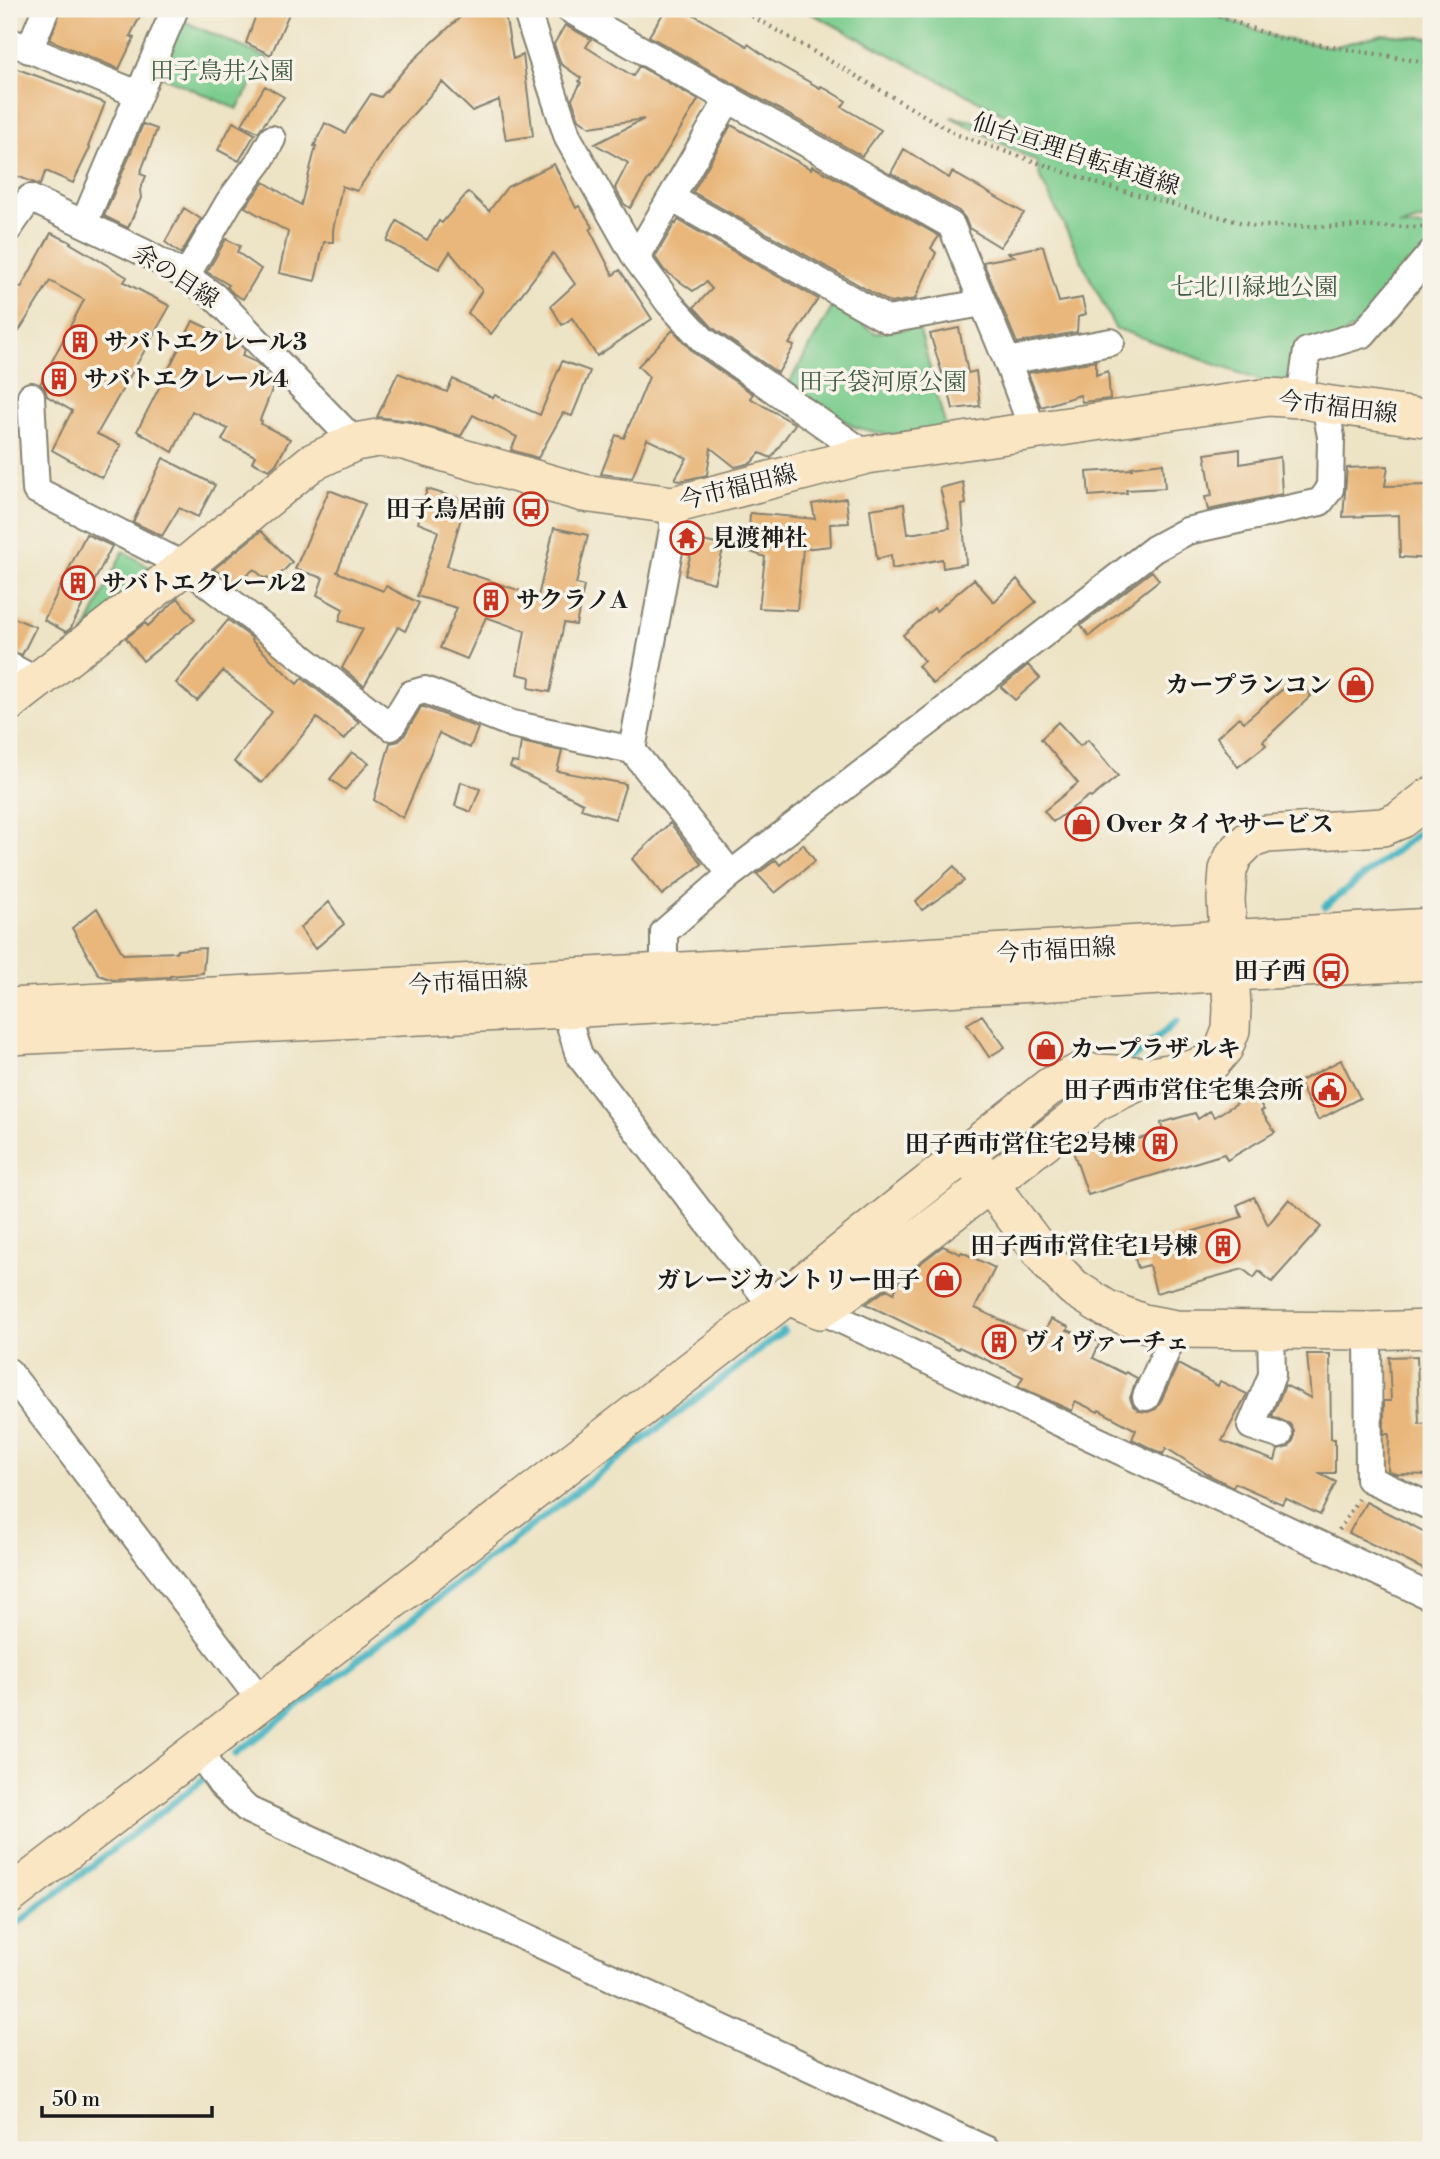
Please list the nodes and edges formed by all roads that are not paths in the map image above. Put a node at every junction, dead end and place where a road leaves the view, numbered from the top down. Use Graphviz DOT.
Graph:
graph roads {
  1 [pos="46,9"];
  2 [pos="174,9"];
  3 [pos="526,9"];
  4 [pos="569,9"];
  5 [pos="19,45"];
  6 [pos="138,94"];
  7 [pos="729,98"];
  8 [pos="272,139"];
  9 [pos="19,192"];
  10 [pos="671,198"];
  11 [pos="84,223"];
  12 [pos="9,228"];
  13 [pos="1431,253"];
  14 [pos="636,258"];
  15 [pos="186,276"];
  16 [pos="982,303"];
  17 [pos="1111,342"];
  18 [pos="1007,361"];
  19 [pos="30,396"];
  20 [pos="1312,402"];
  21 [pos="1431,418"];
  22 [pos="1033,430"];
  23 [pos="355,442"];
  24 [pos="867,455"];
  25 [pos="673,505"];
  26 [pos="185,566"];
  27 [pos="18,683"];
  28 [pos="632,750"];
  29 [pos="1431,796"];
  30 [pos="731,874"];
  31 [pos="1431,928"];
  32 [pos="1229,956"];
  33 [pos="1431,961"];
  34 [pos="664,972"];
  35 [pos="9,1007"];
  36 [pos="565,1009"];
  37 [pos="9,1036"];
  38 [pos="1152,1076"];
  39 [pos="966,1153"];
  40 [pos="990,1185"];
  41 [pos="780,1301"];
  42 [pos="820,1310"];
  43 [pos="1176,1329"];
  44 [pos="1431,1329"];
  45 [pos="1271,1330"];
  46 [pos="1368,1331"];
  47 [pos="9,1372"];
  48 [pos="1146,1397"];
  49 [pos="1279,1435"];
  50 [pos="1431,1507"];
  51 [pos="1431,1597"];
  52 [pos="261,1701"];
  53 [pos="198,1751"];
  54 [pos="9,1896"];
  55 [pos="987,2150"];
  1 -- 5 [label="street"];
  2 -- 6 [label="street"];
  3 -- 14 [label="street"];
  4 -- 7 [label="street"];
  5 -- 6 [label="street"];
  6 -- 11 [label="street"];
  7 -- 10 [label="street"];
  7 -- 16 [label="street"];
  8 -- 15 [label="street"];
  9 -- 11 [label="street, 余の目線"];
  9 -- 12 [label="street, 余の目線"];
  10 -- 14 [label="street"];
  10 -- 16 [label="street"];
  11 -- 15 [label="street, 余の目線"];
  13 -- 20 [label="street"];
  14 -- 24 [label="street"];
  15 -- 23 [label="street, 余の目線"];
  16 -- 18 [label="street"];
  17 -- 18 [label="street"];
  18 -- 22 [label="street"];
  19 -- 26 [label="street"];
  20 -- 21 [label="main road, 今市福田線"];
  20 -- 22 [label="main road, 今市福田線"];
  20 -- 30 [label="street"];
  22 -- 24 [label="main road, 今市福田線"];
  23 -- 25 [label="main road, 今市福田線"];
  23 -- 26 [label="main road, 今市福田線"];
  24 -- 25 [label="main road, 今市福田線"];
  25 -- 28 [label="street"];
  26 -- 27 [label="main road, 今市福田線"];
  26 -- 28 [label="street"];
  28 -- 30 [label="street"];
  29 -- 32 [label="main road"];
  30 -- 34 [label="street"];
  31 -- 32 [label="main road, 今市福田線"];
  32 -- 33 [label="main road, 今市福田線"];
  32 -- 34 [label="main road, 今市福田線"];
  32 -- 36 [label="main road, 今市福田線"];
  32 -- 38 [label="main road"];
  34 -- 35 [label="main road, 今市福田線"];
  36 -- 37 [label="main road, 今市福田線"];
  36 -- 41 [label="street"];
  38 -- 39 [label="main road"];
  38 -- 40 [label="main road"];
  39 -- 40 [label="main road"];
  39 -- 41 [label="main road"];
  40 -- 42 [label="main road"];
  40 -- 43 [label="main road"];
  41 -- 42 [label="main road"];
  41 -- 52 [label="main road"];
  42 -- 51 [label="street"];
  43 -- 45 [label="main road"];
  43 -- 48 [label="street"];
  44 -- 46 [label="main road"];
  45 -- 46 [label="main road"];
  45 -- 49 [label="street"];
  46 -- 50 [label="street"];
  47 -- 52 [label="street"];
  52 -- 53 [label="main road"];
  53 -- 54 [label="main road"];
  53 -- 55 [label="street"];
}
